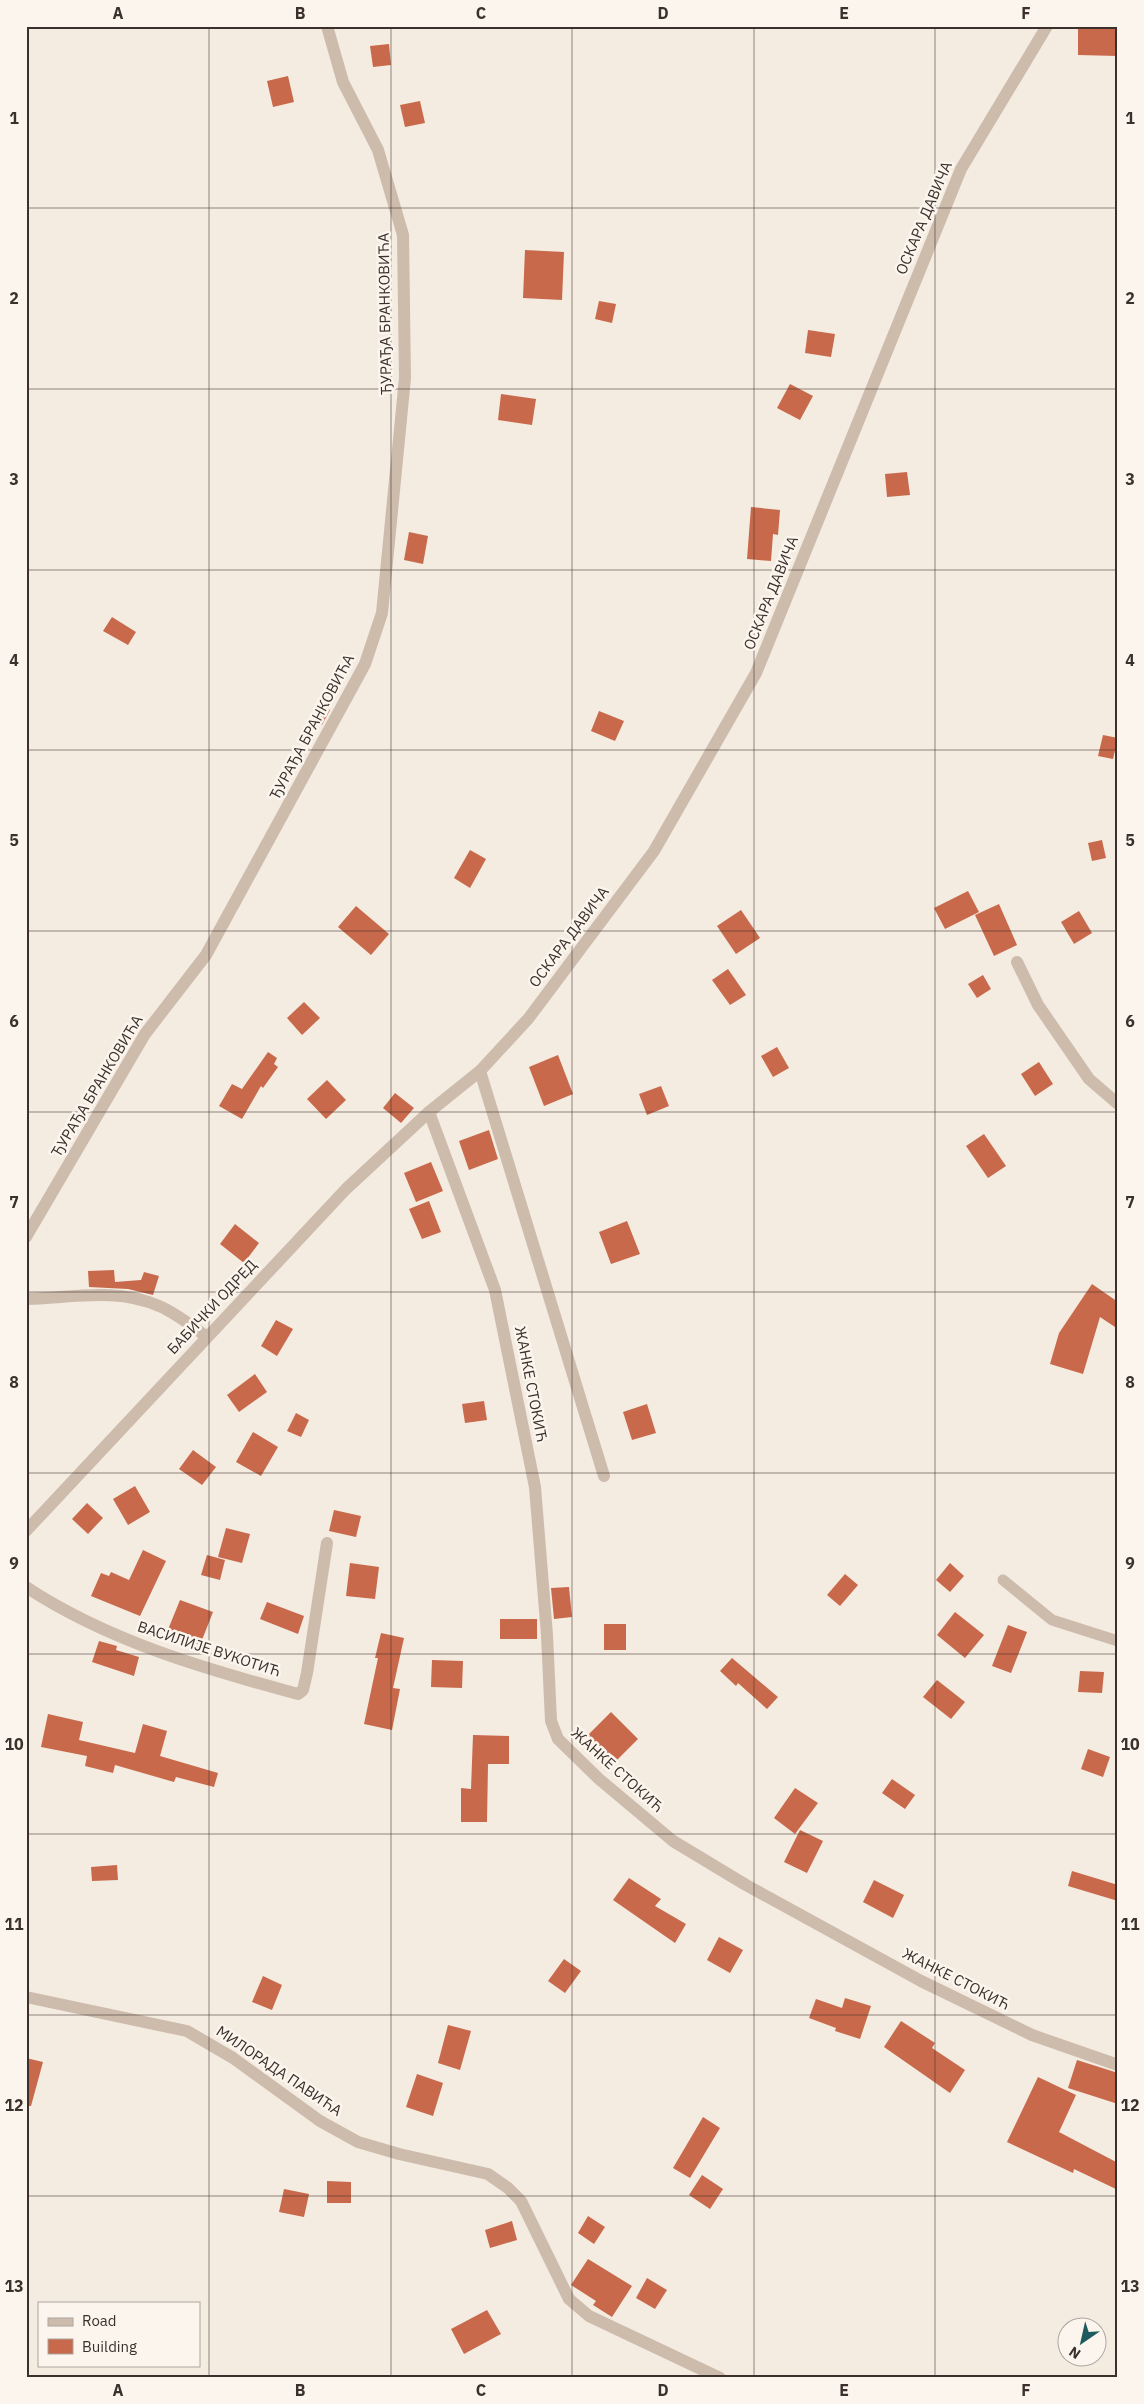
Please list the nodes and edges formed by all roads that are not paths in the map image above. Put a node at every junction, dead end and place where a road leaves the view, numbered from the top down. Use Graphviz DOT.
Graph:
graph roads {
  1 [pos="327,26"];
  2 [pos="1047,26"];
  3 [pos="1017,962"];
  4 [pos="480,1071"];
  5 [pos="1118,1104"];
  6 [pos="429,1112"];
  7 [pos="26,1237"];
  8 [pos="26,1299"];
  9 [pos="207,1337"];
  10 [pos="604,1476"];
  11 [pos="26,1531"];
  12 [pos="327,1543"];
  13 [pos="1003,1580"];
  14 [pos="26,1587"];
  15 [pos="1118,1641"];
  16 [pos="26,1997"];
  17 [pos="1118,2065"];
  18 [pos="720,2378"];
  1 -- 7 [label="street, ЂУРАЂА БРАНКОВИЋА"];
  2 -- 4 [label="street, ОСКАРА ДАВИЧА"];
  3 -- 5 [label="street"];
  4 -- 6 [label="street, ОСКАРА ДАВИЧА"];
  4 -- 10 [label="street"];
  6 -- 9 [label="street, БАБИЧКИ ОДРЕД"];
  6 -- 17 [label="street, ЖАНКЕ СТОКИЋ"];
  8 -- 9 [label="street"];
  9 -- 11 [label="street, БАБИЧКИ ОДРЕД"];
  12 -- 14 [label="street, ВАСИЛИЈЕ ВУКОТИЋ"];
  13 -- 15 [label="lane"];
  16 -- 18 [label="street, МИЛОРАДА ПАВИЋА"];
}
